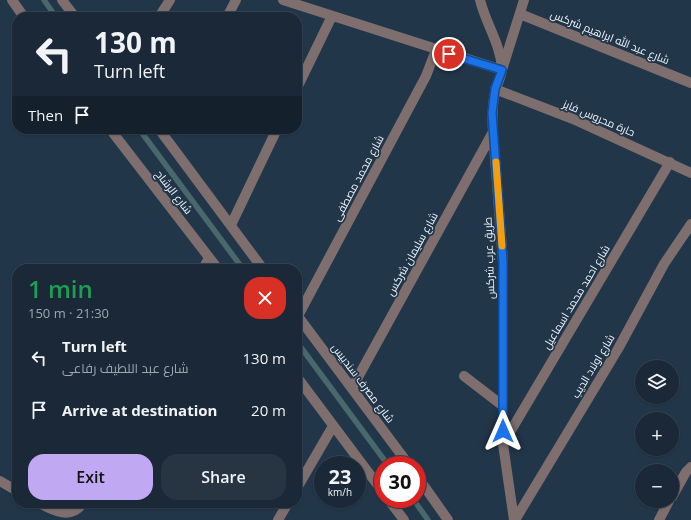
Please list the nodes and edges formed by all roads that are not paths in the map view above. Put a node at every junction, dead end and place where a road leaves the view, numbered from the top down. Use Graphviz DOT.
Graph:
graph roads {
  1 [pos="12,0"];
  2 [pos="62,0"];
  3 [pos="170,0"];
  4 [pos="236,0"];
  5 [pos="283,0"];
  6 [pos="480,0"];
  7 [pos="524,0"];
  8 [pos="20,12"];
  9 [pos="71,12"];
  10 [pos="162,12"];
  11 [pos="230,12"];
  12 [pos="520,14"];
  13 [pos="332,16"];
  14 [pos="436,50"];
  15 [pos="502,70"];
  16 [pos="302,78"];
  17 [pos="691,82"];
  18 [pos="495,89"];
  19 [pos="493,132"];
  20 [pos="114,134"];
  21 [pos="164,134"];
  22 [pos="275,134"];
  23 [pos="670,162"];
  24 [pos="691,173"];
  25 [pos="691,224"];
  26 [pos="231,225"];
  27 [pos="209,258"];
  28 [pos="206,264"];
  29 [pos="214,264"];
  30 [pos="259,264"];
  31 [pos="302,307"];
  32 [pos="302,323"];
  33 [pos="464,376"];
  34 [pos="302,384"];
  35 [pos="352,388"];
  36 [pos="503,406"];
  37 [pos="333,426"];
  38 [pos="503,444"];
  39 [pos="402,456"];
  40 [pos="691,467"];
  41 [pos="302,479"];
  42 [pos="374,480"];
  43 [pos="0,481"];
  44 [pos="679,484"];
  45 [pos="12,488"];
  46 [pos="426,489"];
  47 [pos="48,508"];
  48 [pos="78,508"];
  49 [pos="285,508"];
  50 [pos="395,508"];
  51 [pos="666,508"];
  52 [pos="661,519"];
  53 [pos="278,520"];
  54 [pos="404,520"];
  55 [pos="448,520"];
  56 [pos="514,520"];
  1 -- 8 [label="street"];
  2 -- 9 [label="street"];
  3 -- 10 [label="street"];
  4 -- 11 [label="street"];
  5 -- 13 [label="street"];
  6 -- 15 [label="street"];
  7 -- 12 [label="street, طريق عرب شركس"];
  12 -- 15 [label="street, طريق عرب شركس"];
  12 -- 17 [label="street, شارع عبد الله ابراهيم شركس"];
  13 -- 14 [label="street"];
  13 -- 16 [label="street"];
  14 -- 15 [label="street"];
  14 -- 31 [label="street, شارع محمد مصطفى"];
  15 -- 18 [label="street, طريق عرب شركس"];
  18 -- 19 [label="street, طريق عرب شركس"];
  18 -- 23 [label="street, حارة محروس فايز"];
  19 -- 35 [label="street, شارع سليمان شركس"];
  19 -- 36 [label="street, طريق عرب شركس"];
  20 -- 27 [label="street, شارع الرشاح"];
  21 -- 26 [label="street"];
  22 -- 26 [label="street"];
  23 -- 24 [label="street, حارة محروس فايز"];
  23 -- 38 [label="street, شارع احمد محمد اسماعيل"];
  25 -- 56 [label="street, شارع اولاد الديب"];
  26 -- 30 [label="street"];
  27 -- 28 [label="street"];
  27 -- 29 [label="street, شارع الرشاح"];
  32 -- 35 [label="street, شارع مصرف سندبيس"];
  33 -- 36 [label="street"];
  34 -- 37 [label="street"];
  35 -- 39 [label="street, شارع مصرف سندبيس"];
  36 -- 38 [label="street, طريق عرب شركس"];
  37 -- 41 [label="street"];
  37 -- 42 [label="street"];
  38 -- 56 [label="street, طريق عرب شركس"];
  40 -- 44 [label="street"];
  43 -- 45 [label="street"];
  46 -- 55 [label="street"];
  47 -- 48 [label="street"];
  49 -- 53 [label="street"];
  50 -- 54 [label="street"];
  51 -- 52 [label="street"];
}
